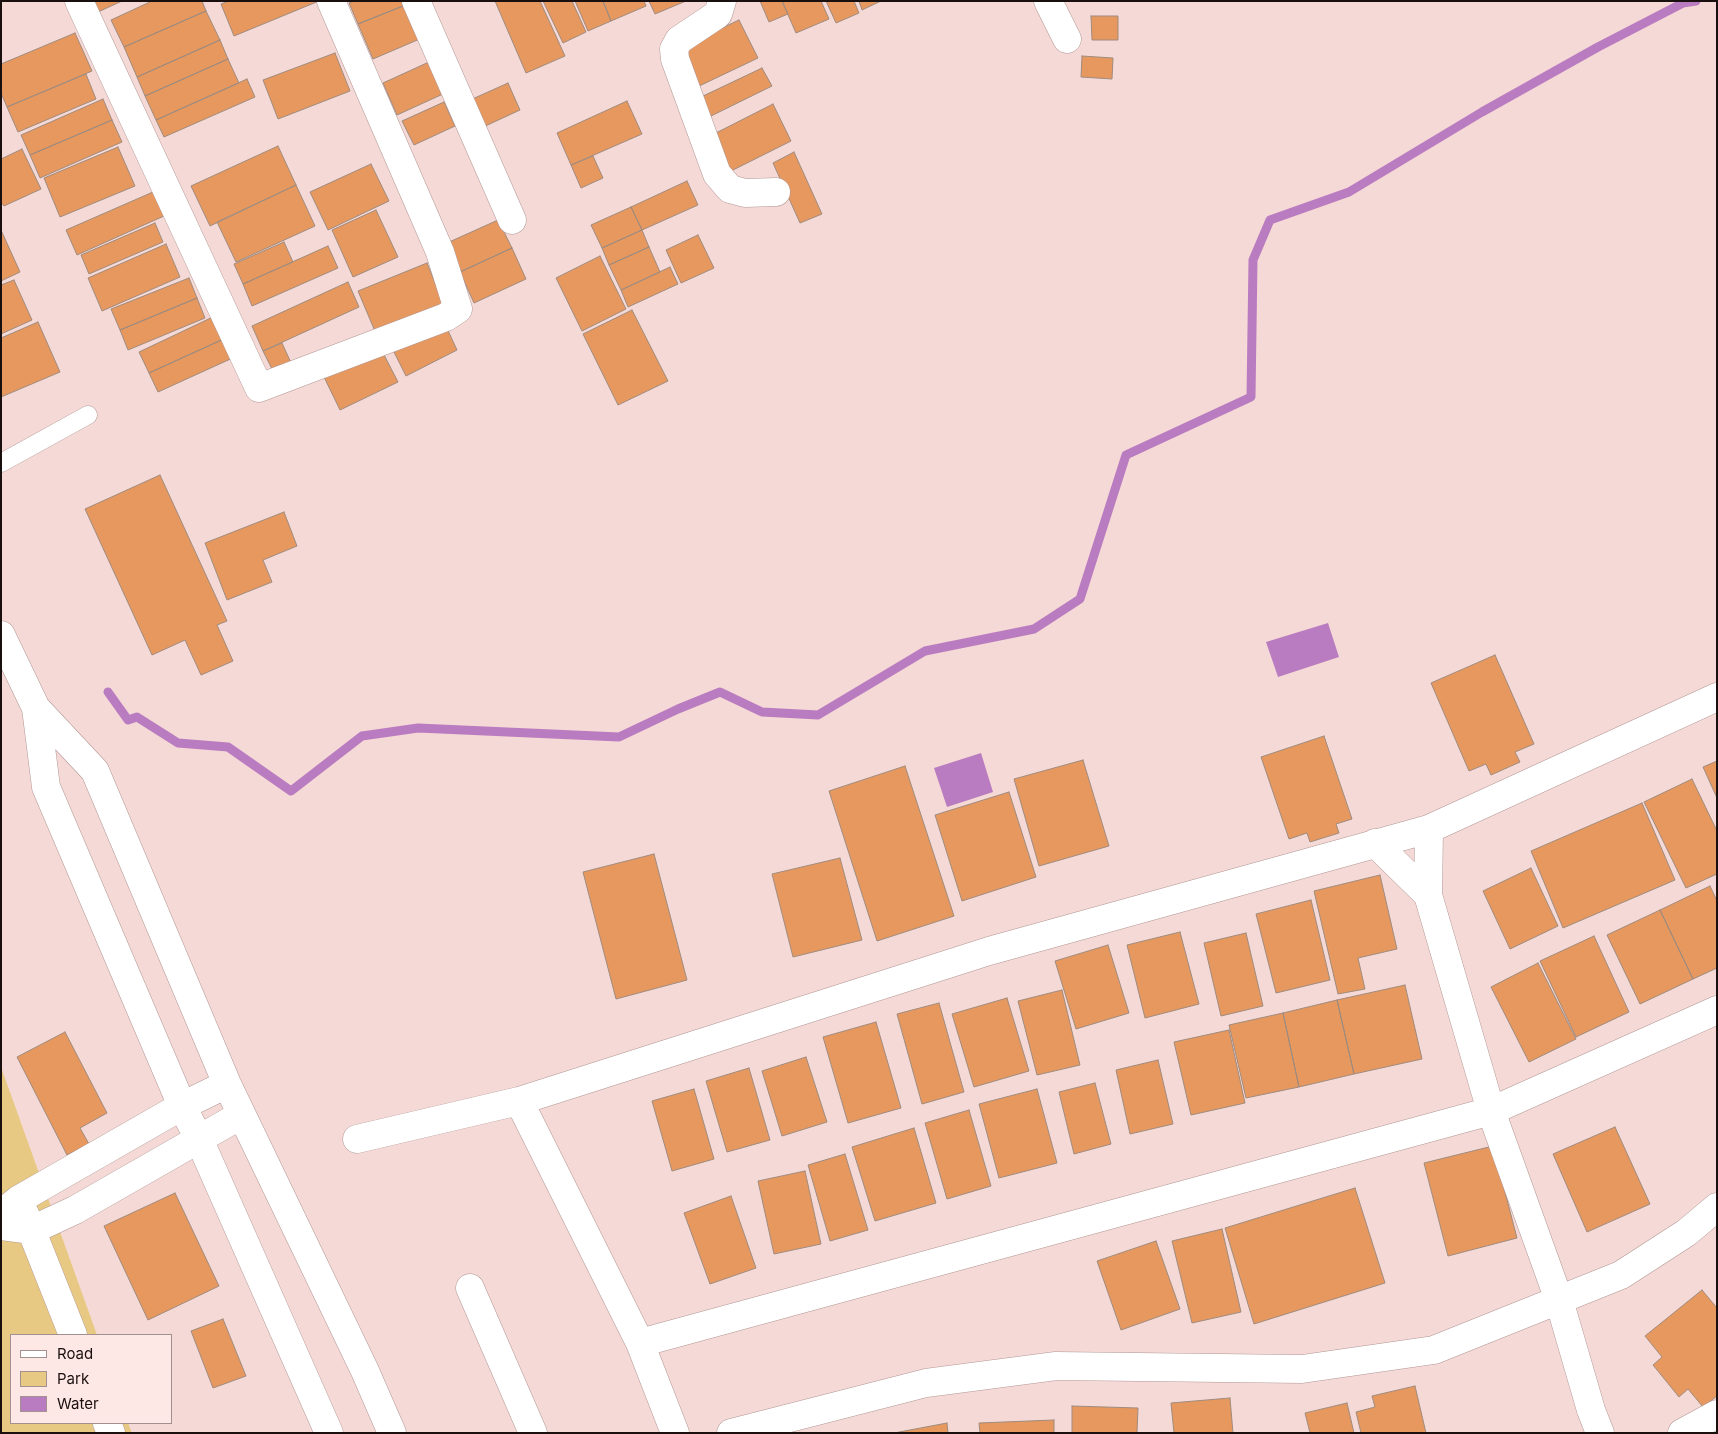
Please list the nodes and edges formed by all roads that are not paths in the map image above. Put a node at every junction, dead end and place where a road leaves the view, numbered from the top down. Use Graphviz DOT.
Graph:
graph roads {
  1 [pos="80,1"];
  2 [pos="331,1"];
  3 [pos="416,1"];
  4 [pos="722,1"];
  5 [pos="1048,1"];
  6 [pos="1067,39"];
  7 [pos="776,192"];
  8 [pos="512,220"];
  9 [pos="88,415"];
  10 [pos="1,463"];
  11 [pos="1,636"];
  12 [pos="1717,697"];
  13 [pos="36,708"];
  14 [pos="1429,829"];
  15 [pos="1375,843"];
  16 [pos="1428,895"];
  17 [pos="1717,1010"];
  18 [pos="227,1084"];
  19 [pos="519,1101"];
  20 [pos="182,1106"];
  21 [pos="1491,1111"];
  22 [pos="242,1115"];
  23 [pos="199,1139"];
  24 [pos="357,1139"];
  25 [pos="10,1207"];
  26 [pos="1717,1207"];
  27 [pos="1,1226"];
  28 [pos="32,1230"];
  29 [pos="470,1288"];
  30 [pos="1559,1300"];
  31 [pos="73,1334"];
  32 [pos="640,1343"];
  33 [pos="1717,1414"];
  34 [pos="329,1433"];
  35 [pos="392,1433"];
  36 [pos="533,1433"];
  37 [pos="675,1433"];
  38 [pos="731,1433"];
  39 [pos="1600,1433"];
  40 [pos="1682,1433"];
  1 -- 2 [label="street"];
  3 -- 8 [label="street"];
  4 -- 7 [label="street"];
  5 -- 6 [label="street"];
  9 -- 10 [label="lane"];
  11 -- 13 [label="street"];
  12 -- 14 [label="street"];
  13 -- 18 [label="street"];
  13 -- 20 [label="street"];
  14 -- 15 [label="street"];
  14 -- 16 [label="street"];
  15 -- 16 [label="street"];
  15 -- 19 [label="street"];
  16 -- 21 [label="street"];
  17 -- 21 [label="street"];
  18 -- 20 [label="street"];
  18 -- 22 [label="street"];
  19 -- 24 [label="street"];
  19 -- 32 [label="street"];
  20 -- 23 [label="street"];
  20 -- 25 [label="street"];
  21 -- 30 [label="street"];
  21 -- 32 [label="street"];
  22 -- 23 [label="street"];
  22 -- 35 [label="street"];
  23 -- 28 [label="street"];
  23 -- 34 [label="street"];
  25 -- 28 [label="street"];
  26 -- 30 [label="street"];
  27 -- 28 [label="street"];
  28 -- 31 [label="street"];
  29 -- 36 [label="street"];
  30 -- 38 [label="street"];
  30 -- 39 [label="street"];
  32 -- 37 [label="street"];
  33 -- 40 [label="street"];
}
